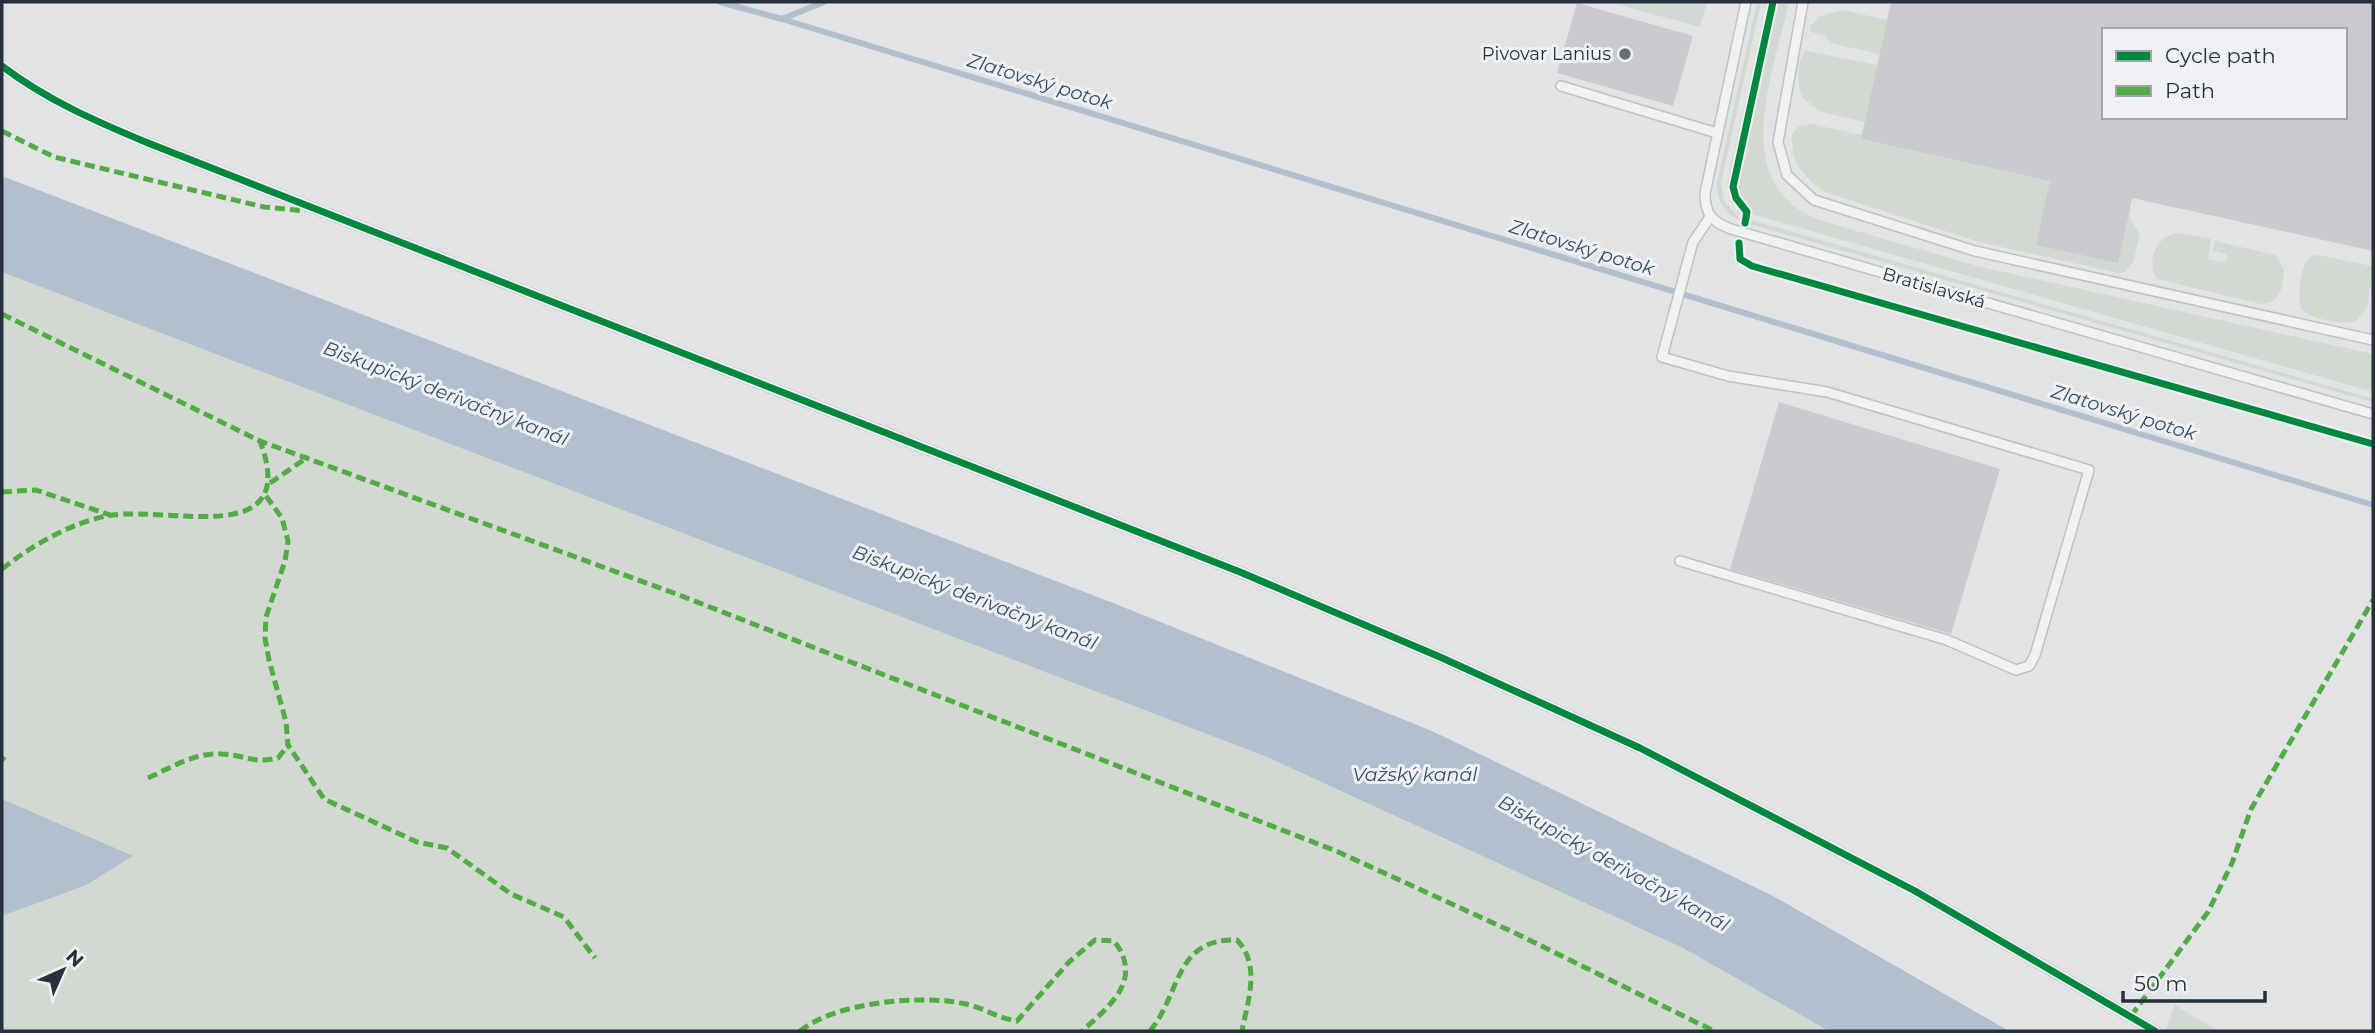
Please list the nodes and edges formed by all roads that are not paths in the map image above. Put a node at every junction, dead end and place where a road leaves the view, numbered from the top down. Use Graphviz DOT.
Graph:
graph roads {
  1 [pos="1746,2"];
  2 [pos="1803,2"];
  3 [pos="2,66"];
  4 [pos="1561,86"];
  5 [pos="1717,133"];
  6 [pos="1710,217"];
  7 [pos="2373,340"];
  8 [pos="2373,414"];
  9 [pos="1680,561"];
  10 [pos="2155,1031"];
  1 -- 5 [label="lane"];
  2 -- 7 [label="lane"];
  3 -- 10 [label="lane"];
  4 -- 5 [label="lane"];
  5 -- 6 [label="lane"];
  6 -- 8 [label="lane, Bratislavská"];
  6 -- 9 [label="lane"];
}
